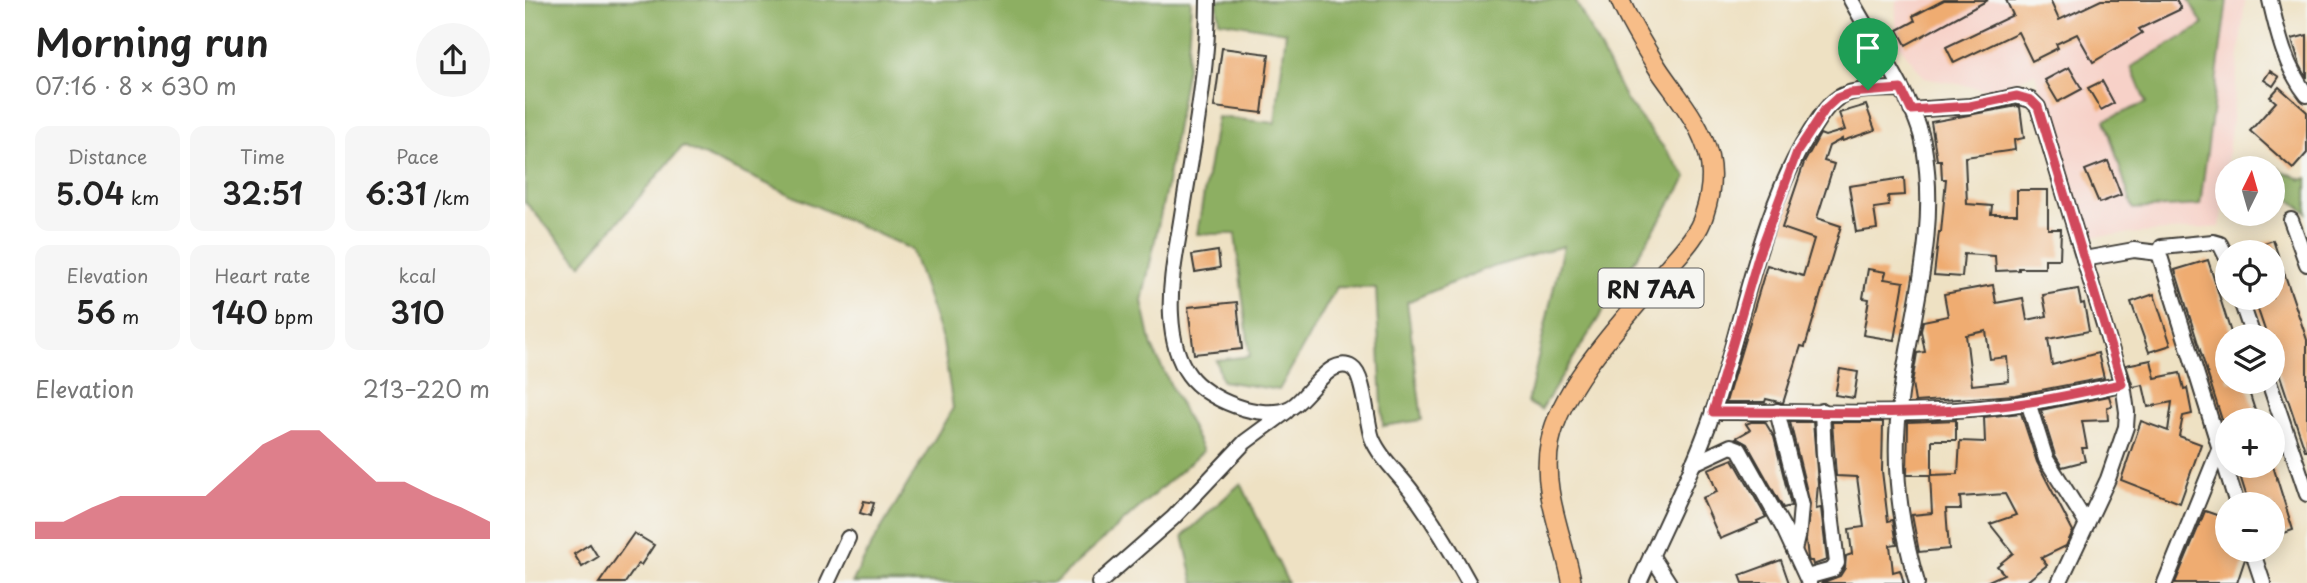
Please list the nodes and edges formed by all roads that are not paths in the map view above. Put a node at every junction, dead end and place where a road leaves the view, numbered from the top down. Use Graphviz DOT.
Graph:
graph roads {
  1 [pos="1208,0"];
  2 [pos="1620,0"];
  3 [pos="1851,0"];
  4 [pos="2270,0"];
  5 [pos="1901,89"];
  6 [pos="2307,95"];
  7 [pos="1911,110"];
  8 [pos="2291,220"];
  9 [pos="2215,243"];
  10 [pos="2159,253"];
  11 [pos="2084,259"];
  12 [pos="2307,264"];
  13 [pos="2122,384"];
  14 [pos="2273,394"];
  15 [pos="2028,402"];
  16 [pos="1291,408"];
  17 [pos="1777,411"];
  18 [pos="1822,411"];
  19 [pos="1713,412"];
  20 [pos="1900,413"];
  21 [pos="2215,437"];
  22 [pos="2215,460"];
  23 [pos="1692,464"];
  24 [pos="2307,494"];
  25 [pos="2087,524"];
  26 [pos="848,538"];
  27 [pos="1794,550"];
  28 [pos="1651,555"];
  29 [pos="2256,562"];
  30 [pos="1808,580"];
  31 [pos="1576,582"];
  32 [pos="827,583"];
  33 [pos="1099,583"];
  34 [pos="1469,583"];
  35 [pos="1639,583"];
  36 [pos="1669,583"];
  37 [pos="1917,583"];
  38 [pos="2059,583"];
  39 [pos="2165,583"];
  40 [pos="2263,583"];
  1 -- 16 [label="street"];
  2 -- 31 [label="main road, RN 7AA"];
  3 -- 5 [label="street"];
  4 -- 6 [label="street"];
  5 -- 7 [label="street"];
  5 -- 19 [label="street"];
  7 -- 11 [label="street"];
  7 -- 20 [label="street"];
  8 -- 12 [label="street"];
  9 -- 10 [label="street"];
  10 -- 11 [label="street"];
  10 -- 21 [label="street"];
  11 -- 13 [label="street"];
  13 -- 15 [label="street"];
  13 -- 25 [label="street"];
  14 -- 24 [label="street"];
  15 -- 20 [label="street"];
  15 -- 25 [label="street"];
  16 -- 33 [label="street"];
  16 -- 34 [label="street"];
  17 -- 18 [label="street"];
  17 -- 19 [label="street"];
  17 -- 27 [label="street"];
  18 -- 20 [label="street"];
  18 -- 30 [label="street"];
  19 -- 23 [label="street"];
  20 -- 37 [label="street"];
  22 -- 39 [label="street"];
  23 -- 27 [label="street"];
  23 -- 28 [label="street"];
  25 -- 38 [label="street"];
  26 -- 32 [label="street"];
  27 -- 30 [label="street"];
  28 -- 35 [label="street"];
  28 -- 36 [label="street"];
  29 -- 40 [label="street"];
}
